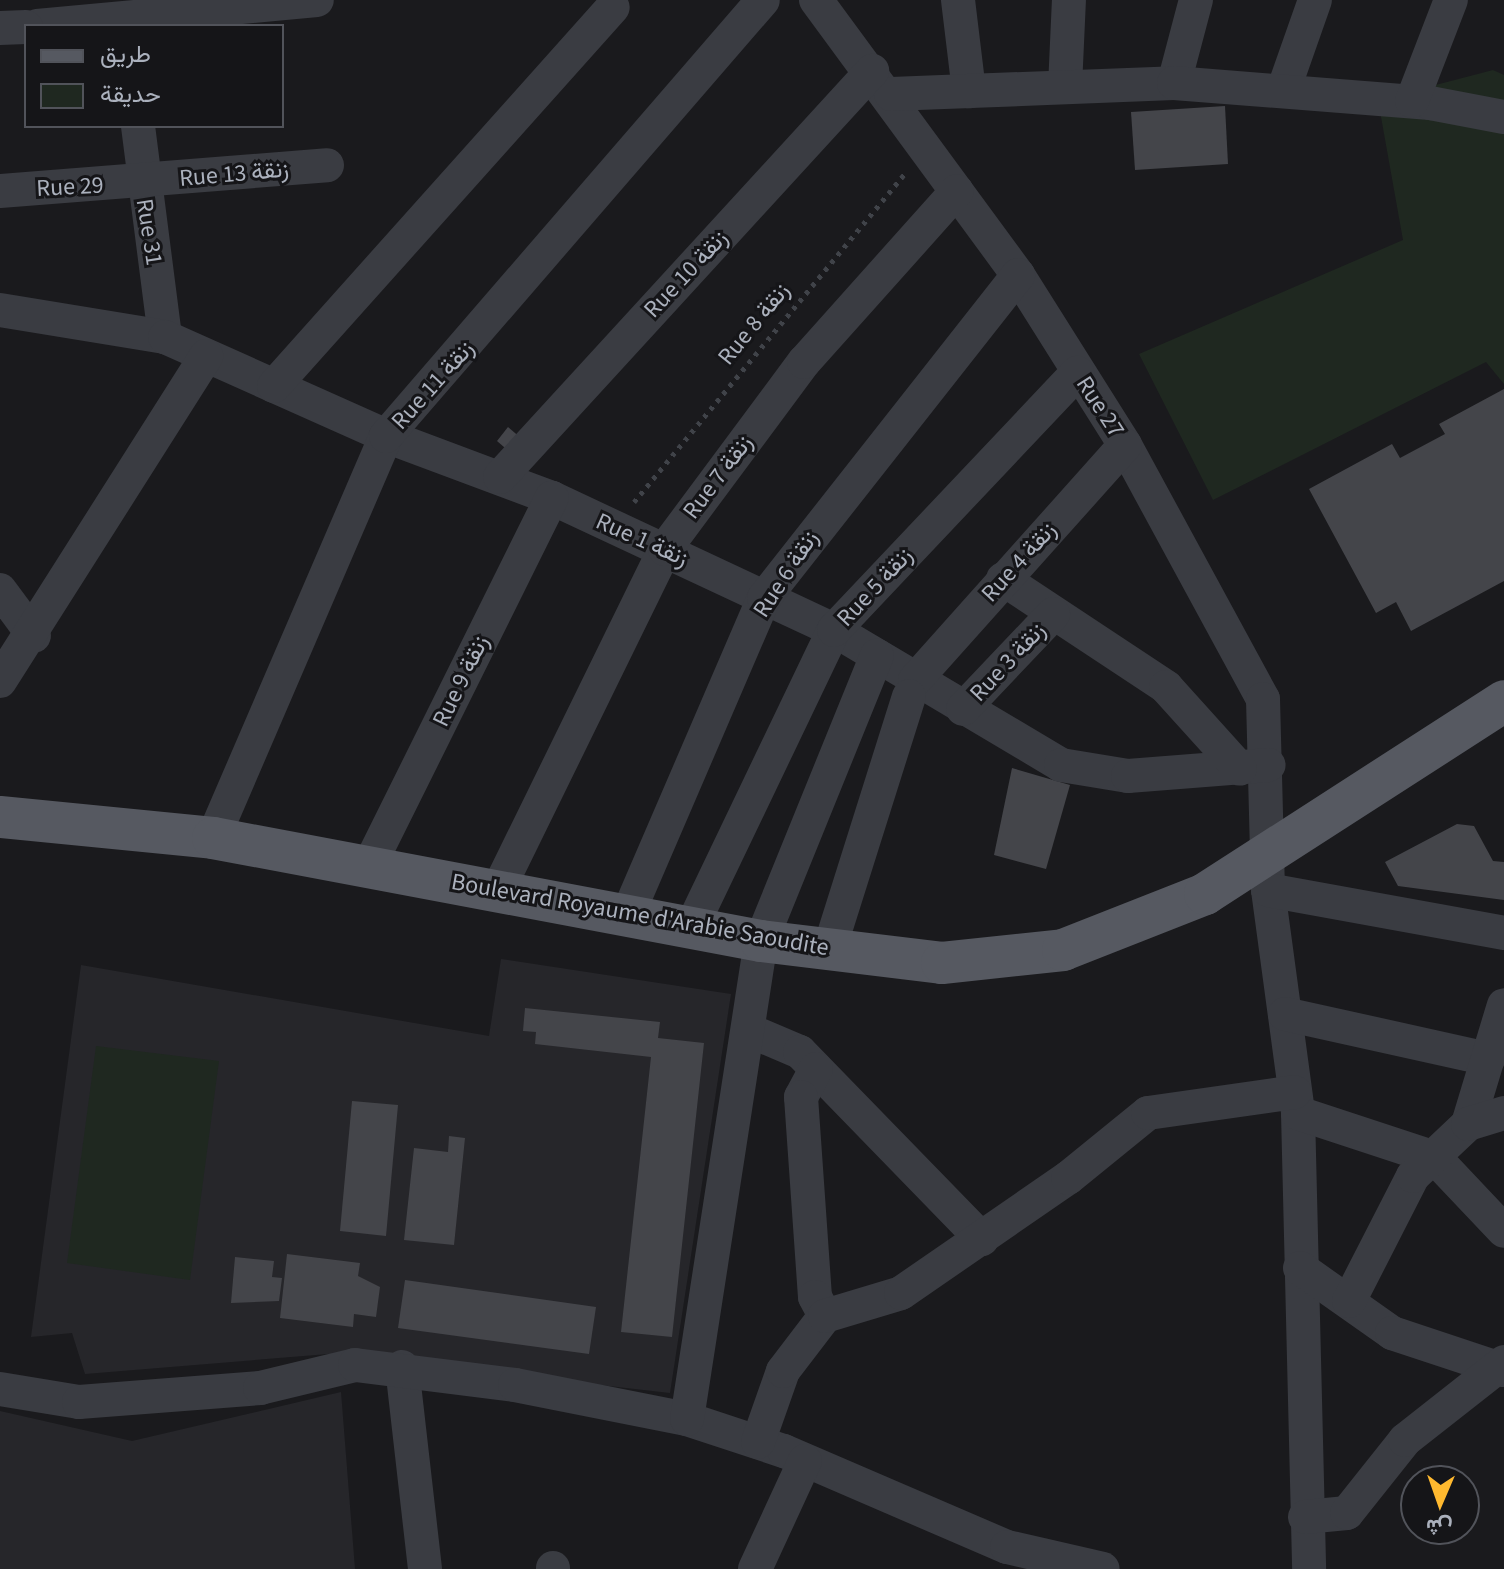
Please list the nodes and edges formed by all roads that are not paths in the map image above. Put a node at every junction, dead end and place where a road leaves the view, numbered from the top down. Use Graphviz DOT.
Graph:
graph roads {
  1 [pos="317,0"];
  2 [pos="763,0"];
  3 [pos="816,0"];
  4 [pos="958,0"];
  5 [pos="1069,0"];
  6 [pos="1196,0"];
  7 [pos="1315,0"];
  8 [pos="1451,0"];
  9 [pos="613,7"];
  10 [pos="132,15"];
  11 [pos="54,24"];
  12 [pos="24,27"];
  13 [pos="0,28"];
  14 [pos="882,82"];
  15 [pos="1174,83"];
  16 [pos="1065,87"];
  17 [pos="969,91"];
  18 [pos="1283,91"];
  19 [pos="1412,101"];
  20 [pos="1504,117"];
  21 [pos="138,128"];
  22 [pos="327,165"];
  23 [pos="141,182"];
  24 [pos="0,191"];
  25 [pos="957,191"];
  26 [pos="1018,275"];
  27 [pos="0,310"];
  28 [pos="165,337"];
  29 [pos="206,356"];
  30 [pos="1077,373"];
  31 [pos="274,386"];
  32 [pos="386,436"];
  33 [pos="1125,445"];
  34 [pos="500,477"];
  35 [pos="552,498"];
  36 [pos="665,549"];
  37 [pos="1003,579"];
  38 [pos="0,590"];
  39 [pos="764,598"];
  40 [pos="1053,614"];
  41 [pos="834,630"];
  42 [pos="34,636"];
  43 [pos="877,656"];
  44 [pos="0,681"];
  45 [pos="912,688"];
  46 [pos="1504,701"];
  47 [pos="963,709"];
  48 [pos="1255,767"];
  49 [pos="0,817"];
  50 [pos="213,838"];
  51 [pos="370,864"];
  52 [pos="1267,875"];
  53 [pos="498,890"];
  54 [pos="627,916"];
  55 [pos="691,928"];
  56 [pos="1504,933"];
  57 [pos="761,941"];
  58 [pos="829,950"];
  59 [pos="1504,1005"];
  60 [pos="1285,1014"];
  61 [pos="748,1030"];
  62 [pos="1488,1059"];
  63 [pos="816,1069"];
  64 [pos="1297,1103"];
  65 [pos="1504,1113"];
  66 [pos="1468,1124"];
  67 [pos="1435,1158"];
  68 [pos="1504,1231"];
  69 [pos="982,1239"];
  70 [pos="1300,1268"];
  71 [pos="1349,1301"];
  72 [pos="825,1316"];
  73 [pos="402,1367"];
  74 [pos="1500,1367"];
  75 [pos="0,1389"];
  76 [pos="687,1419"];
  77 [pos="758,1442"];
  78 [pos="805,1461"];
  79 [pos="1305,1517"];
  80 [pos="425,1569"];
  81 [pos="755,1569"];
  82 [pos="1103,1569"];
  83 [pos="1309,1569"];
  1 -- 10 [label="street"];
  2 -- 32 [label="street, Rue 11 زنقة"];
  3 -- 14 [label="street, Rue 27"];
  4 -- 17 [label="street"];
  5 -- 16 [label="street"];
  6 -- 15 [label="street"];
  7 -- 18 [label="street"];
  8 -- 19 [label="street"];
  9 -- 31 [label="street"];
  10 -- 11 [label="street"];
  12 -- 13 [label="street"];
  14 -- 17 [label="street"];
  14 -- 25 [label="street, Rue 27"];
  14 -- 34 [label="street, Rue 10 زنقة"];
  15 -- 16 [label="street"];
  15 -- 18 [label="street"];
  16 -- 17 [label="street"];
  18 -- 19 [label="street"];
  19 -- 20 [label="street"];
  21 -- 23 [label="street, Rue 31"];
  22 -- 23 [label="street, Rue 13 زنقة"];
  23 -- 24 [label="street, Rue 29"];
  23 -- 28 [label="street, Rue 31"];
  25 -- 26 [label="street, Rue 27"];
  25 -- 36 [label="street, Rue 7 زنقة"];
  26 -- 30 [label="street, Rue 27"];
  26 -- 39 [label="street, Rue 6 زنقة"];
  27 -- 28 [label="street, Rue 1 زنقة"];
  28 -- 29 [label="street, Rue 1 زنقة"];
  29 -- 31 [label="street, Rue 1 زنقة"];
  29 -- 42 [label="street"];
  30 -- 33 [label="street, Rue 27"];
  30 -- 41 [label="street, Rue 5 زنقة"];
  31 -- 32 [label="street, Rue 1 زنقة"];
  32 -- 34 [label="street, Rue 1 زنقة"];
  32 -- 50 [label="street, Rue 11 زنقة"];
  33 -- 37 [label="street, Rue 4 زنقة"];
  33 -- 48 [label="street, Rue 27"];
  34 -- 35 [label="street, Rue 1 زنقة"];
  35 -- 36 [label="street, Rue 1 زنقة"];
  35 -- 51 [label="street, Rue 9 زنقة"];
  36 -- 39 [label="street, Rue 1 زنقة"];
  36 -- 53 [label="street, Rue 7 زنقة"];
  37 -- 40 [label="street"];
  37 -- 45 [label="street, Rue 4 زنقة"];
  38 -- 42 [label="street"];
  39 -- 41 [label="street, Rue 1 زنقة"];
  39 -- 54 [label="street, Rue 6 زنقة"];
  40 -- 47 [label="street, Rue 3 زنقة"];
  40 -- 48 [label="street"];
  41 -- 43 [label="street, Rue 1 زنقة"];
  41 -- 55 [label="street, Rue 5 زنقة"];
  42 -- 44 [label="street"];
  43 -- 45 [label="street, Rue 1 زنقة"];
  43 -- 57 [label="street"];
  45 -- 47 [label="street, Rue 1 زنقة"];
  45 -- 58 [label="street, Rue 4 زنقة"];
  46 -- 52 [label="main road, Boulevard Royaume d'Arabie Saoudite"];
  47 -- 48 [label="street, Rue 1 زنقة"];
  48 -- 52 [label="street, Rue 27"];
  49 -- 50 [label="main road, Boulevard Royaume d'Arabie Saoudite"];
  50 -- 51 [label="main road, Boulevard Royaume d'Arabie Saoudite"];
  51 -- 53 [label="main road, Boulevard Royaume d'Arabie Saoudite"];
  52 -- 56 [label="street"];
  52 -- 58 [label="main road, Boulevard Royaume d'Arabie Saoudite"];
  52 -- 60 [label="street, Rue 27"];
  53 -- 54 [label="main road, Boulevard Royaume d'Arabie Saoudite"];
  54 -- 55 [label="main road, Boulevard Royaume d'Arabie Saoudite"];
  55 -- 57 [label="main road, Boulevard Royaume d'Arabie Saoudite"];
  57 -- 58 [label="main road, Boulevard Royaume d'Arabie Saoudite"];
  57 -- 61 [label="street"];
  59 -- 62 [label="street"];
  60 -- 62 [label="street"];
  60 -- 64 [label="street, Rue 27"];
  61 -- 63 [label="street"];
  61 -- 76 [label="street"];
  62 -- 66 [label="street"];
  63 -- 69 [label="street"];
  63 -- 72 [label="street"];
  64 -- 67 [label="street"];
  64 -- 69 [label="street"];
  64 -- 70 [label="street, Rue 27"];
  65 -- 66 [label="street"];
  66 -- 67 [label="street"];
  67 -- 68 [label="street"];
  67 -- 71 [label="street"];
  69 -- 72 [label="street"];
  70 -- 71 [label="street"];
  70 -- 79 [label="street, Rue 27"];
  71 -- 74 [label="street"];
  72 -- 77 [label="street"];
  73 -- 75 [label="street"];
  73 -- 76 [label="street"];
  73 -- 80 [label="street"];
  74 -- 79 [label="street"];
  76 -- 77 [label="street"];
  77 -- 78 [label="street"];
  78 -- 81 [label="street"];
  78 -- 82 [label="street"];
  79 -- 83 [label="street, Rue 27"];
}
